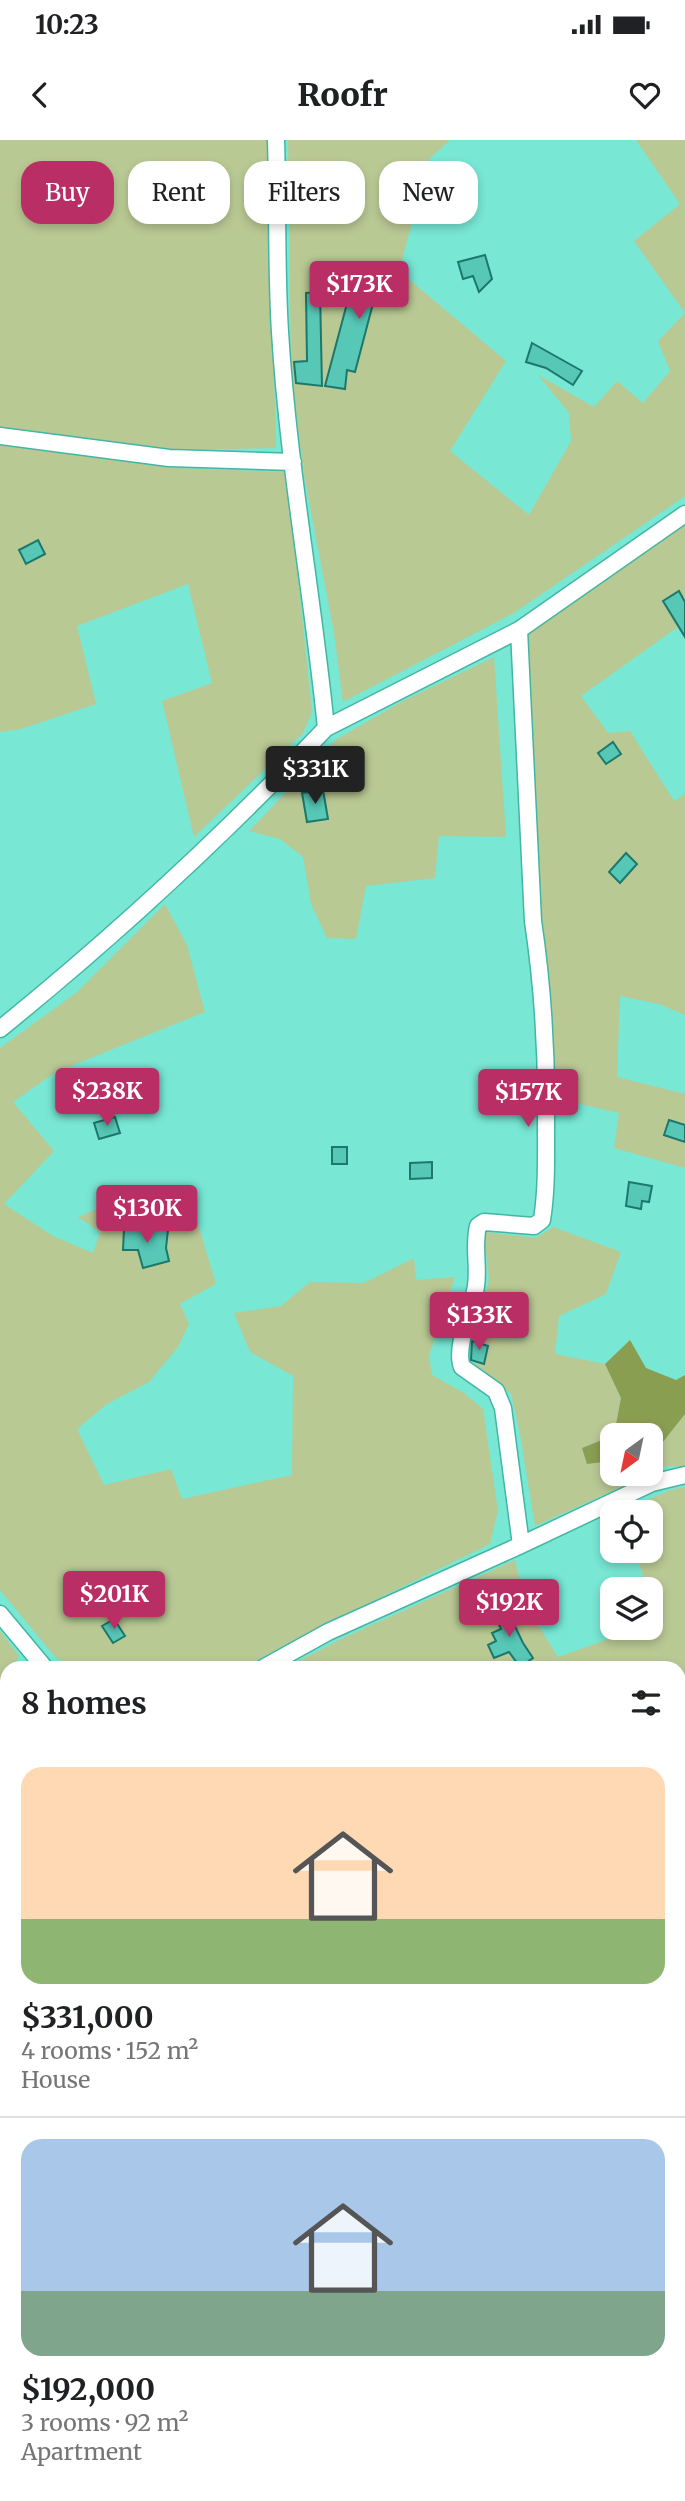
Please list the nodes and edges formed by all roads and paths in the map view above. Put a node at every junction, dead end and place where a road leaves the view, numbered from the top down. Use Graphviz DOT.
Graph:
graph roads {
  1 [pos="276,140"];
  2 [pos="0,436"];
  3 [pos="293,462"];
  4 [pos="685,514"];
  5 [pos="519,630"];
  6 [pos="326,728"];
  7 [pos="0,1029"];
  8 [pos="685,1475"];
  9 [pos="521,1545"];
  10 [pos="0,1614"];
  11 [pos="39,1661"];
  12 [pos="276,1661"];
  1 -- 3 [label="street"];
  2 -- 3 [label="street"];
  3 -- 6 [label="street"];
  4 -- 5 [label="street"];
  5 -- 6 [label="street"];
  5 -- 9 [label="street"];
  6 -- 7 [label="street"];
  8 -- 9 [label="street"];
  9 -- 12 [label="street"];
  10 -- 11 [label="street"];
}
